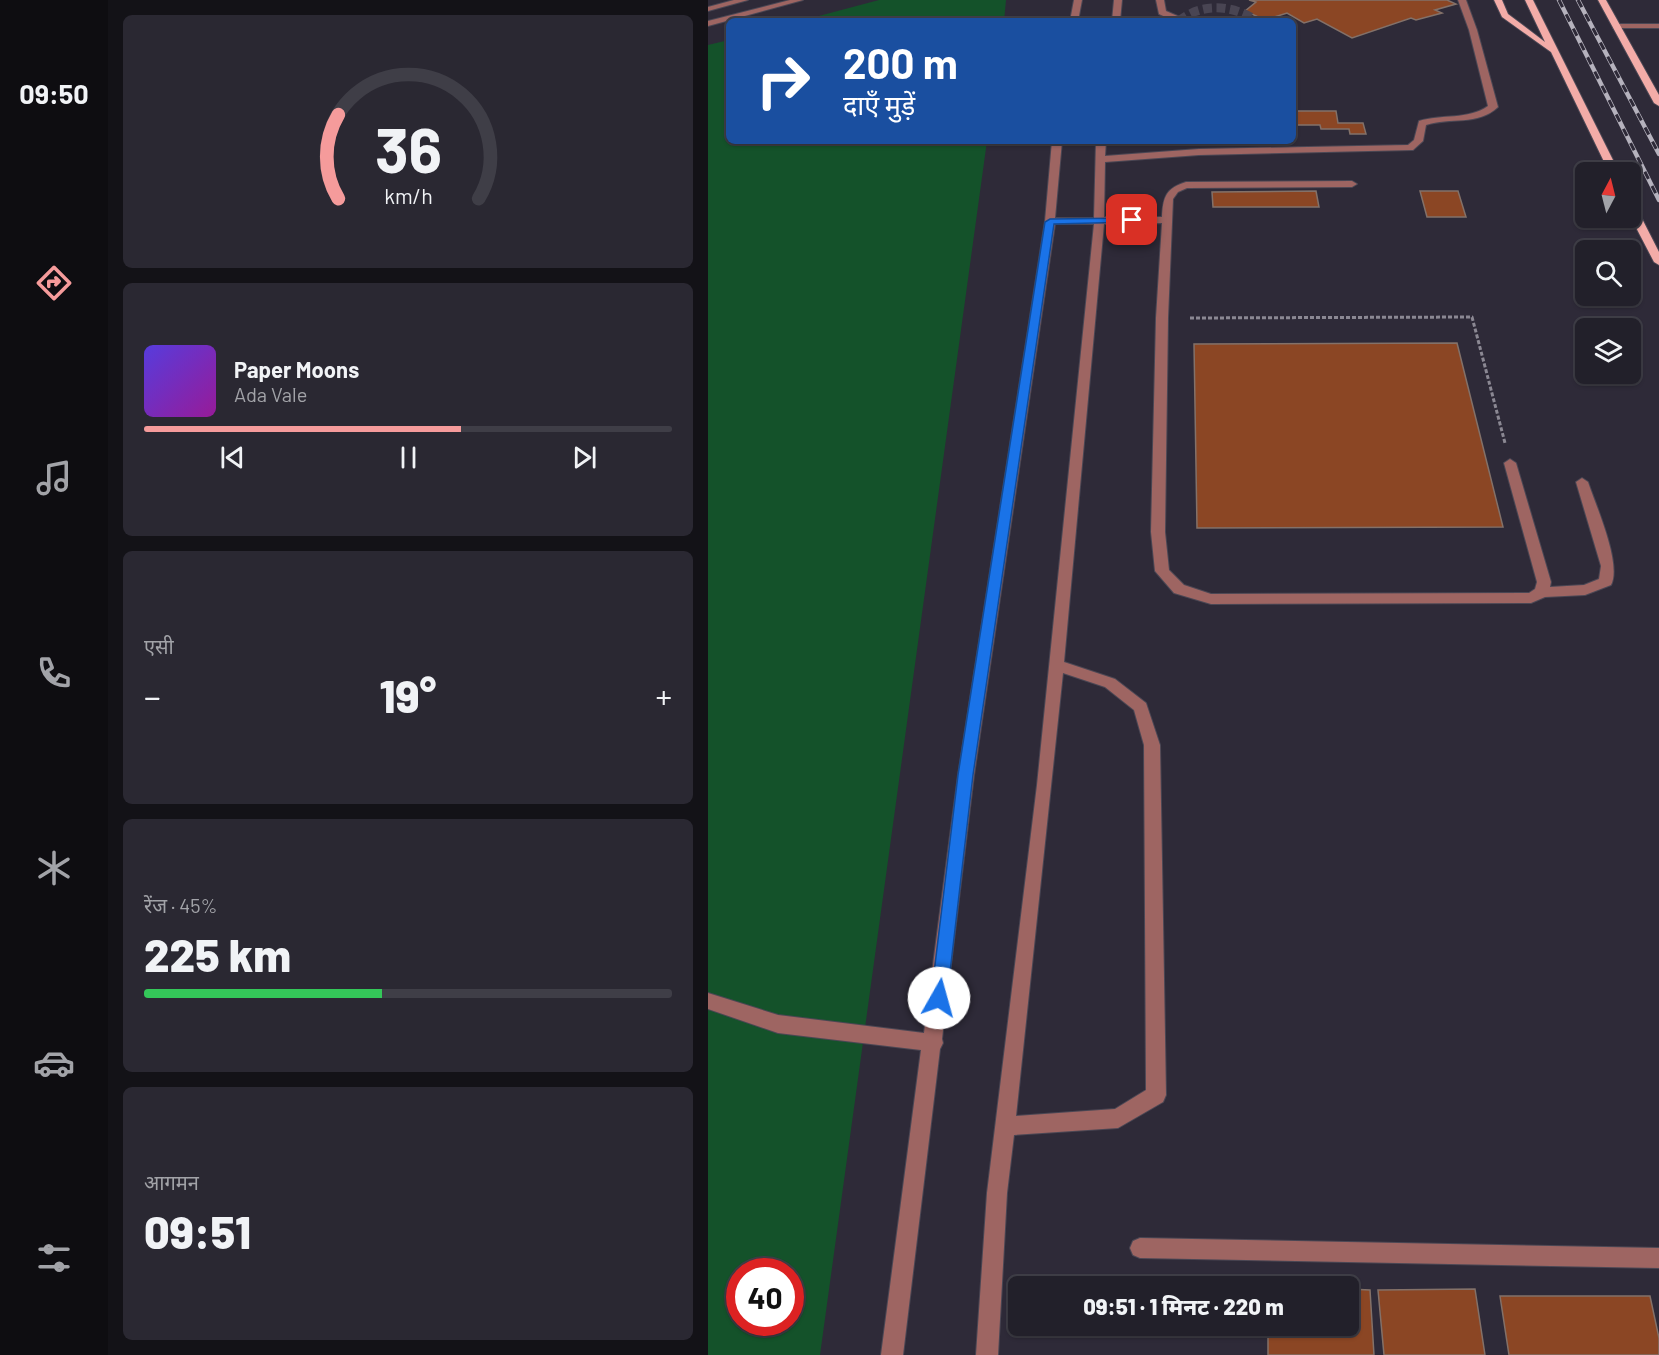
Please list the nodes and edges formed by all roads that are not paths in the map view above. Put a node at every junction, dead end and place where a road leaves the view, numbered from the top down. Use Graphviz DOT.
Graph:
graph roads {
  1 [pos="744,0"];
  2 [pos="799,0"];
  3 [pos="1078,0"];
  4 [pos="1118,0"];
  5 [pos="1160,0"];
  6 [pos="1462,0"];
  7 [pos="1498,0"];
  8 [pos="1529,0"];
  9 [pos="1602,0"];
  10 [pos="708,9"];
  11 [pos="731,18"];
  12 [pos="1075,18"];
  13 [pos="1116,18"];
  14 [pos="1175,18"];
  15 [pos="726,19"];
  16 [pos="708,24"];
  17 [pos="1616,26"];
  18 [pos="1659,26"];
  19 [pos="1554,51"];
  20 [pos="1659,103"];
  21 [pos="1057,144"];
  22 [pos="1101,144"];
  23 [pos="1190,144"];
  24 [pos="1224,144"];
  25 [pos="1199,152"];
  26 [pos="1233,152"];
  27 [pos="1101,159"];
  28 [pos="1609,162"];
  29 [pos="1352,184"];
  30 [pos="1166,220"];
  31 [pos="1099,221"];
  32 [pos="1050,222"];
  33 [pos="1641,227"];
  34 [pos="1659,262"];
  35 [pos="1510,463"];
  36 [pos="1582,482"];
  37 [pos="1542,592"];
  38 [pos="1056,665"];
  39 [pos="708,1000"];
  40 [pos="934,1043"];
  41 [pos="1005,1126"];
  42 [pos="1140,1248"];
  43 [pos="1659,1258"];
  44 [pos="892,1355"];
  45 [pos="987,1355"];
  1 -- 10 [label="street"];
  2 -- 11 [label="street"];
  3 -- 12 [label="street"];
  4 -- 13 [label="street"];
  5 -- 14 [label="street"];
  6 -- 26 [label="street"];
  7 -- 19 [label="main road"];
  8 -- 19 [label="main road"];
  9 -- 17 [label="main road"];
  15 -- 16 [label="street"];
  17 -- 18 [label="street"];
  17 -- 20 [label="main road"];
  19 -- 28 [label="main road"];
  21 -- 32 [label="street"];
  22 -- 27 [label="street"];
  23 -- 25 [label="street"];
  24 -- 26 [label="street"];
  25 -- 26 [label="street"];
  25 -- 27 [label="street"];
  27 -- 31 [label="street"];
  29 -- 30 [label="street"];
  30 -- 31 [label="street"];
  30 -- 37 [label="street"];
  31 -- 32 [label="street"];
  31 -- 38 [label="street"];
  32 -- 40 [label="street"];
  33 -- 34 [label="main road"];
  35 -- 37 [label="street"];
  36 -- 37 [label="street"];
  38 -- 41 [label="street"];
  38 -- 41 [label="street"];
  39 -- 40 [label="street"];
  40 -- 44 [label="street"];
  41 -- 45 [label="street"];
  42 -- 43 [label="street"];
}
